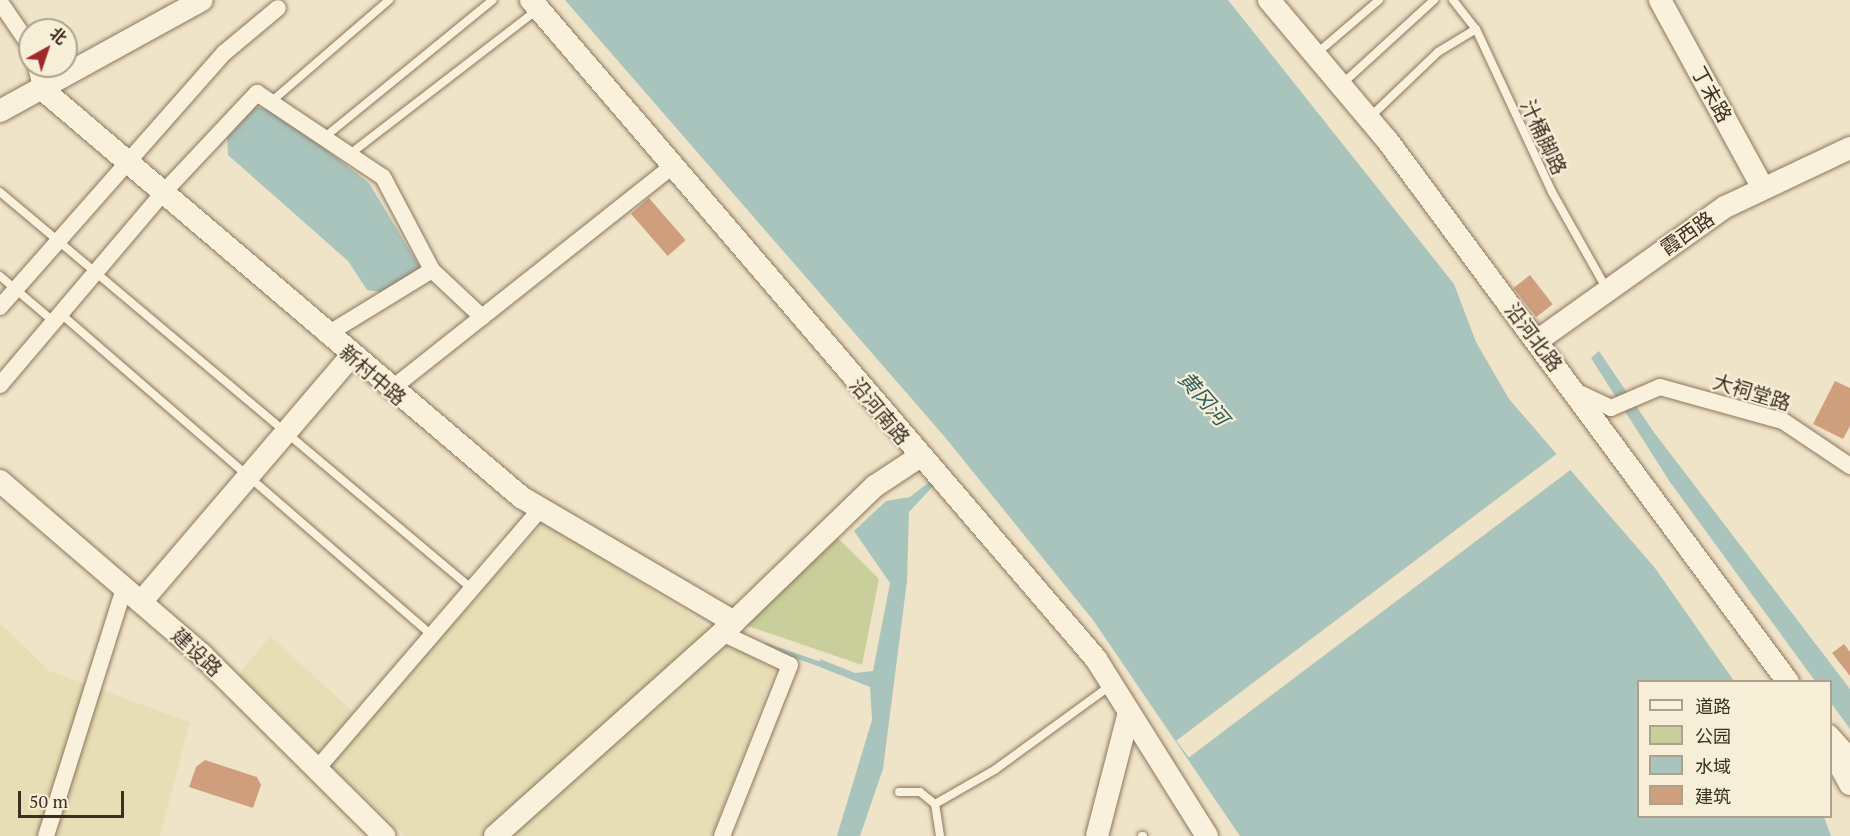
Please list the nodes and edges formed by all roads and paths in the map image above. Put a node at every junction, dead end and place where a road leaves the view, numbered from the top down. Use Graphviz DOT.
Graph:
graph roads {
  1 [pos="202,0"];
  2 [pos="389,0"];
  3 [pos="493,0"];
  4 [pos="1269,0"];
  5 [pos="1379,0"];
  6 [pos="1434,0"];
  7 [pos="1453,0"];
  8 [pos="1660,0"];
  9 [pos="0,2"];
  10 [pos="535,4"];
  11 [pos="279,8"];
  12 [pos="18,28"];
  13 [pos="1476,29"];
  14 [pos="1316,55"];
  15 [pos="39,78"];
  16 [pos="1341,85"];
  17 [pos="41,88"];
  18 [pos="272,101"];
  19 [pos="0,111"];
  20 [pos="1368,118"];
  21 [pos="326,136"];
  22 [pos="1850,148"];
  23 [pos="350,154"];
  24 [pos="125,162"];
  25 [pos="671,166"];
  26 [pos="1763,188"];
  27 [pos="0,192"];
  28 [pos="162,194"];
  29 [pos="58,241"];
  30 [pos="432,270"];
  31 [pos="97,272"];
  32 [pos="0,276"];
  33 [pos="1606,288"];
  34 [pos="15,289"];
  35 [pos="0,307"];
  36 [pos="482,317"];
  37 [pos="57,318"];
  38 [pos="326,335"];
  39 [pos="1537,341"];
  40 [pos="351,356"];
  41 [pos="0,385"];
  42 [pos="390,390"];
  43 [pos="1574,391"];
  44 [pos="286,432"];
  45 [pos="919,457"];
  46 [pos="1849,463"];
  47 [pos="248,477"];
  48 [pos="0,481"];
  49 [pos="541,508"];
  50 [pos="471,588"];
  51 [pos="133,595"];
  52 [pos="728,627"];
  53 [pos="430,634"];
  54 [pos="1787,680"];
  55 [pos="1112,685"];
  56 [pos="1129,712"];
  57 [pos="1832,735"];
  58 [pos="1832,751"];
  59 [pos="1850,755"];
  60 [pos="316,770"];
  61 [pos="1850,784"];
  62 [pos="899,792"];
  63 [pos="935,804"];
  64 [pos="46,836"];
  65 [pos="384,836"];
  66 [pos="495,836"];
  67 [pos="722,836"];
  68 [pos="940,836"];
  69 [pos="1097,836"];
  70 [pos="1207,836"];
  1 -- 17 [label="street"];
  2 -- 18 [label="lane"];
  3 -- 21 [label="lane"];
  4 -- 14 [label="street, 沿河北路"];
  5 -- 14 [label="lane"];
  6 -- 16 [label="lane"];
  7 -- 13 [label="lane, 汁桶脚路"];
  8 -- 26 [label="street, 丁未路"];
  9 -- 12 [label="street"];
  10 -- 23 [label="lane"];
  10 -- 25 [label="street, 沿河南路"];
  11 -- 24 [label="street"];
  13 -- 20 [label="lane"];
  13 -- 33 [label="lane, 汁桶脚路"];
  14 -- 16 [label="street, 沿河北路"];
  15 -- 17 [label="street"];
  16 -- 20 [label="street, 沿河北路"];
  17 -- 19 [label="street"];
  17 -- 24 [label="street, 新村中路"];
  18 -- 21 [label="street"];
  18 -- 28 [label="street"];
  20 -- 39 [label="street, 沿河北路"];
  21 -- 23 [label="street"];
  22 -- 26 [label="street, 霞西路"];
  23 -- 30 [label="street"];
  24 -- 28 [label="street, 新村中路"];
  24 -- 29 [label="street"];
  25 -- 36 [label="street"];
  25 -- 45 [label="street, 沿河南路"];
  26 -- 33 [label="street, 霞西路"];
  27 -- 29 [label="lane"];
  28 -- 31 [label="street"];
  28 -- 38 [label="street, 新村中路"];
  29 -- 31 [label="lane"];
  29 -- 34 [label="street"];
  30 -- 36 [label="street"];
  30 -- 38 [label="street"];
  31 -- 37 [label="street"];
  31 -- 44 [label="lane"];
  32 -- 34 [label="lane"];
  33 -- 39 [label="street, 霞西路"];
  34 -- 35 [label="street"];
  34 -- 37 [label="lane"];
  36 -- 42 [label="street"];
  37 -- 41 [label="street"];
  37 -- 47 [label="lane"];
  38 -- 40 [label="street, 新村中路"];
  39 -- 43 [label="street, 沿河北路"];
  40 -- 42 [label="street, 新村中路"];
  40 -- 44 [label="street"];
  42 -- 49 [label="street, 新村中路"];
  43 -- 46 [label="street, 大祠堂路"];
  43 -- 54 [label="street, 沿河北路"];
  44 -- 47 [label="street"];
  44 -- 50 [label="lane"];
  45 -- 52 [label="street"];
  45 -- 55 [label="street, 沿河南路"];
  47 -- 51 [label="street"];
  47 -- 53 [label="lane"];
  48 -- 51 [label="street, 建设路"];
  49 -- 50 [label="street"];
  49 -- 52 [label="street, 新村中路"];
  50 -- 53 [label="street"];
  51 -- 60 [label="street, 建设路"];
  51 -- 64 [label="street"];
  52 -- 66 [label="street"];
  52 -- 67 [label="street"];
  53 -- 60 [label="street"];
  55 -- 56 [label="street, 沿河南路"];
  55 -- 63 [label="lane"];
  56 -- 69 [label="street"];
  56 -- 70 [label="street, 沿河南路"];
  57 -- 59 [label="street"];
  58 -- 61 [label="street"];
  60 -- 65 [label="street, 建设路"];
  62 -- 63 [label="lane"];
  63 -- 68 [label="lane"];
}
